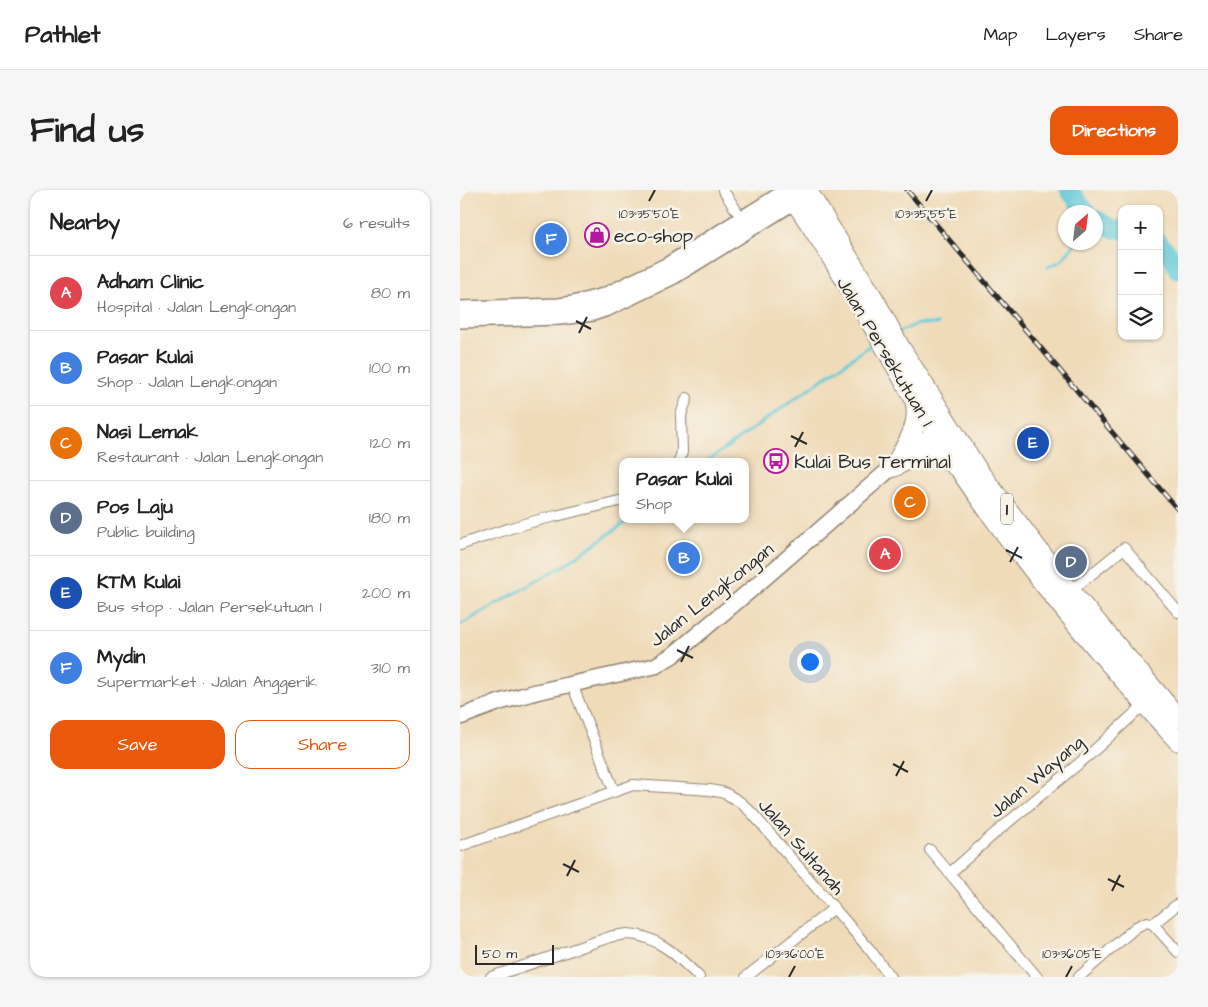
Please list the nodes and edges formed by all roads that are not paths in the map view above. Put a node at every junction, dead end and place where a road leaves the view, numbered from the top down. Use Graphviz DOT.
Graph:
graph roads {
  1 [pos="723,190"];
  2 [pos="794,193"];
  3 [pos="742,220"];
  4 [pos="460,309"];
  5 [pos="559,312"];
  6 [pos="460,320"];
  7 [pos="895,351"];
  8 [pos="687,398"];
  9 [pos="915,400"];
  10 [pos="941,428"];
  11 [pos="680,458"];
  12 [pos="894,467"];
  13 [pos="968,481"];
  14 [pos="619,501"];
  15 [pos="460,545"];
  16 [pos="1064,596"];
  17 [pos="1178,612"];
  18 [pos="572,684"];
  19 [pos="1145,704"];
  20 [pos="460,718"];
  21 [pos="1178,718"];
  22 [pos="1178,741"];
  23 [pos="614,791"];
  24 [pos="460,846"];
  25 [pos="930,850"];
  26 [pos="950,873"];
  27 [pos="1178,904"];
  28 [pos="833,909"];
  29 [pos="1154,924"];
  30 [pos="1178,952"];
  31 [pos="491,977"];
  32 [pos="699,977"];
  33 [pos="746,977"];
  34 [pos="890,977"];
  35 [pos="1037,977"];
  36 [pos="1079,977"];
  1 -- 3 [label="street"];
  2 -- 3 [label="street"];
  2 -- 5 [label="street"];
  2 -- 7 [label="highway, Jalan Persekutuan 1 / 1"];
  3 -- 5 [label="street"];
  4 -- 5 [label="street"];
  5 -- 6 [label="street"];
  7 -- 9 [label="highway, Jalan Persekutuan 1 / 1"];
  7 -- 10 [label="highway, Jalan Persekutuan 1 / 1"];
  8 -- 11 [label="street"];
  9 -- 10 [label="highway, Jalan Persekutuan 1 / 1"];
  9 -- 12 [label="highway"];
  10 -- 12 [label="street, Jalan Lengkongan"];
  10 -- 13 [label="highway, Jalan Persekutuan 1 / 1"];
  10 -- 16 [label="highway, Jalan Persekutuan 1 / 1"];
  12 -- 13 [label="highway"];
  12 -- 18 [label="street, Jalan Lengkongan"];
  13 -- 16 [label="highway, Jalan Persekutuan 1 / 1"];
  14 -- 15 [label="street"];
  16 -- 17 [label="street"];
  16 -- 19 [label="highway, Jalan Persekutuan 1 / 1"];
  16 -- 21 [label="highway, Jalan Persekutuan 1 / 1"];
  18 -- 20 [label="street, Jalan Lengkongan"];
  18 -- 23 [label="street"];
  19 -- 22 [label="highway, Jalan Persekutuan 1 / 1"];
  19 -- 26 [label="street, Jalan Wayang"];
  23 -- 24 [label="street, Jalan Sultanah"];
  23 -- 28 [label="street, Jalan Sultanah"];
  25 -- 26 [label="street"];
  26 -- 35 [label="street"];
  27 -- 29 [label="street"];
  28 -- 33 [label="street"];
  28 -- 34 [label="street, Jalan Sultanah"];
  29 -- 30 [label="street"];
  29 -- 36 [label="street"];
  31 -- 32 [label="street"];
}
